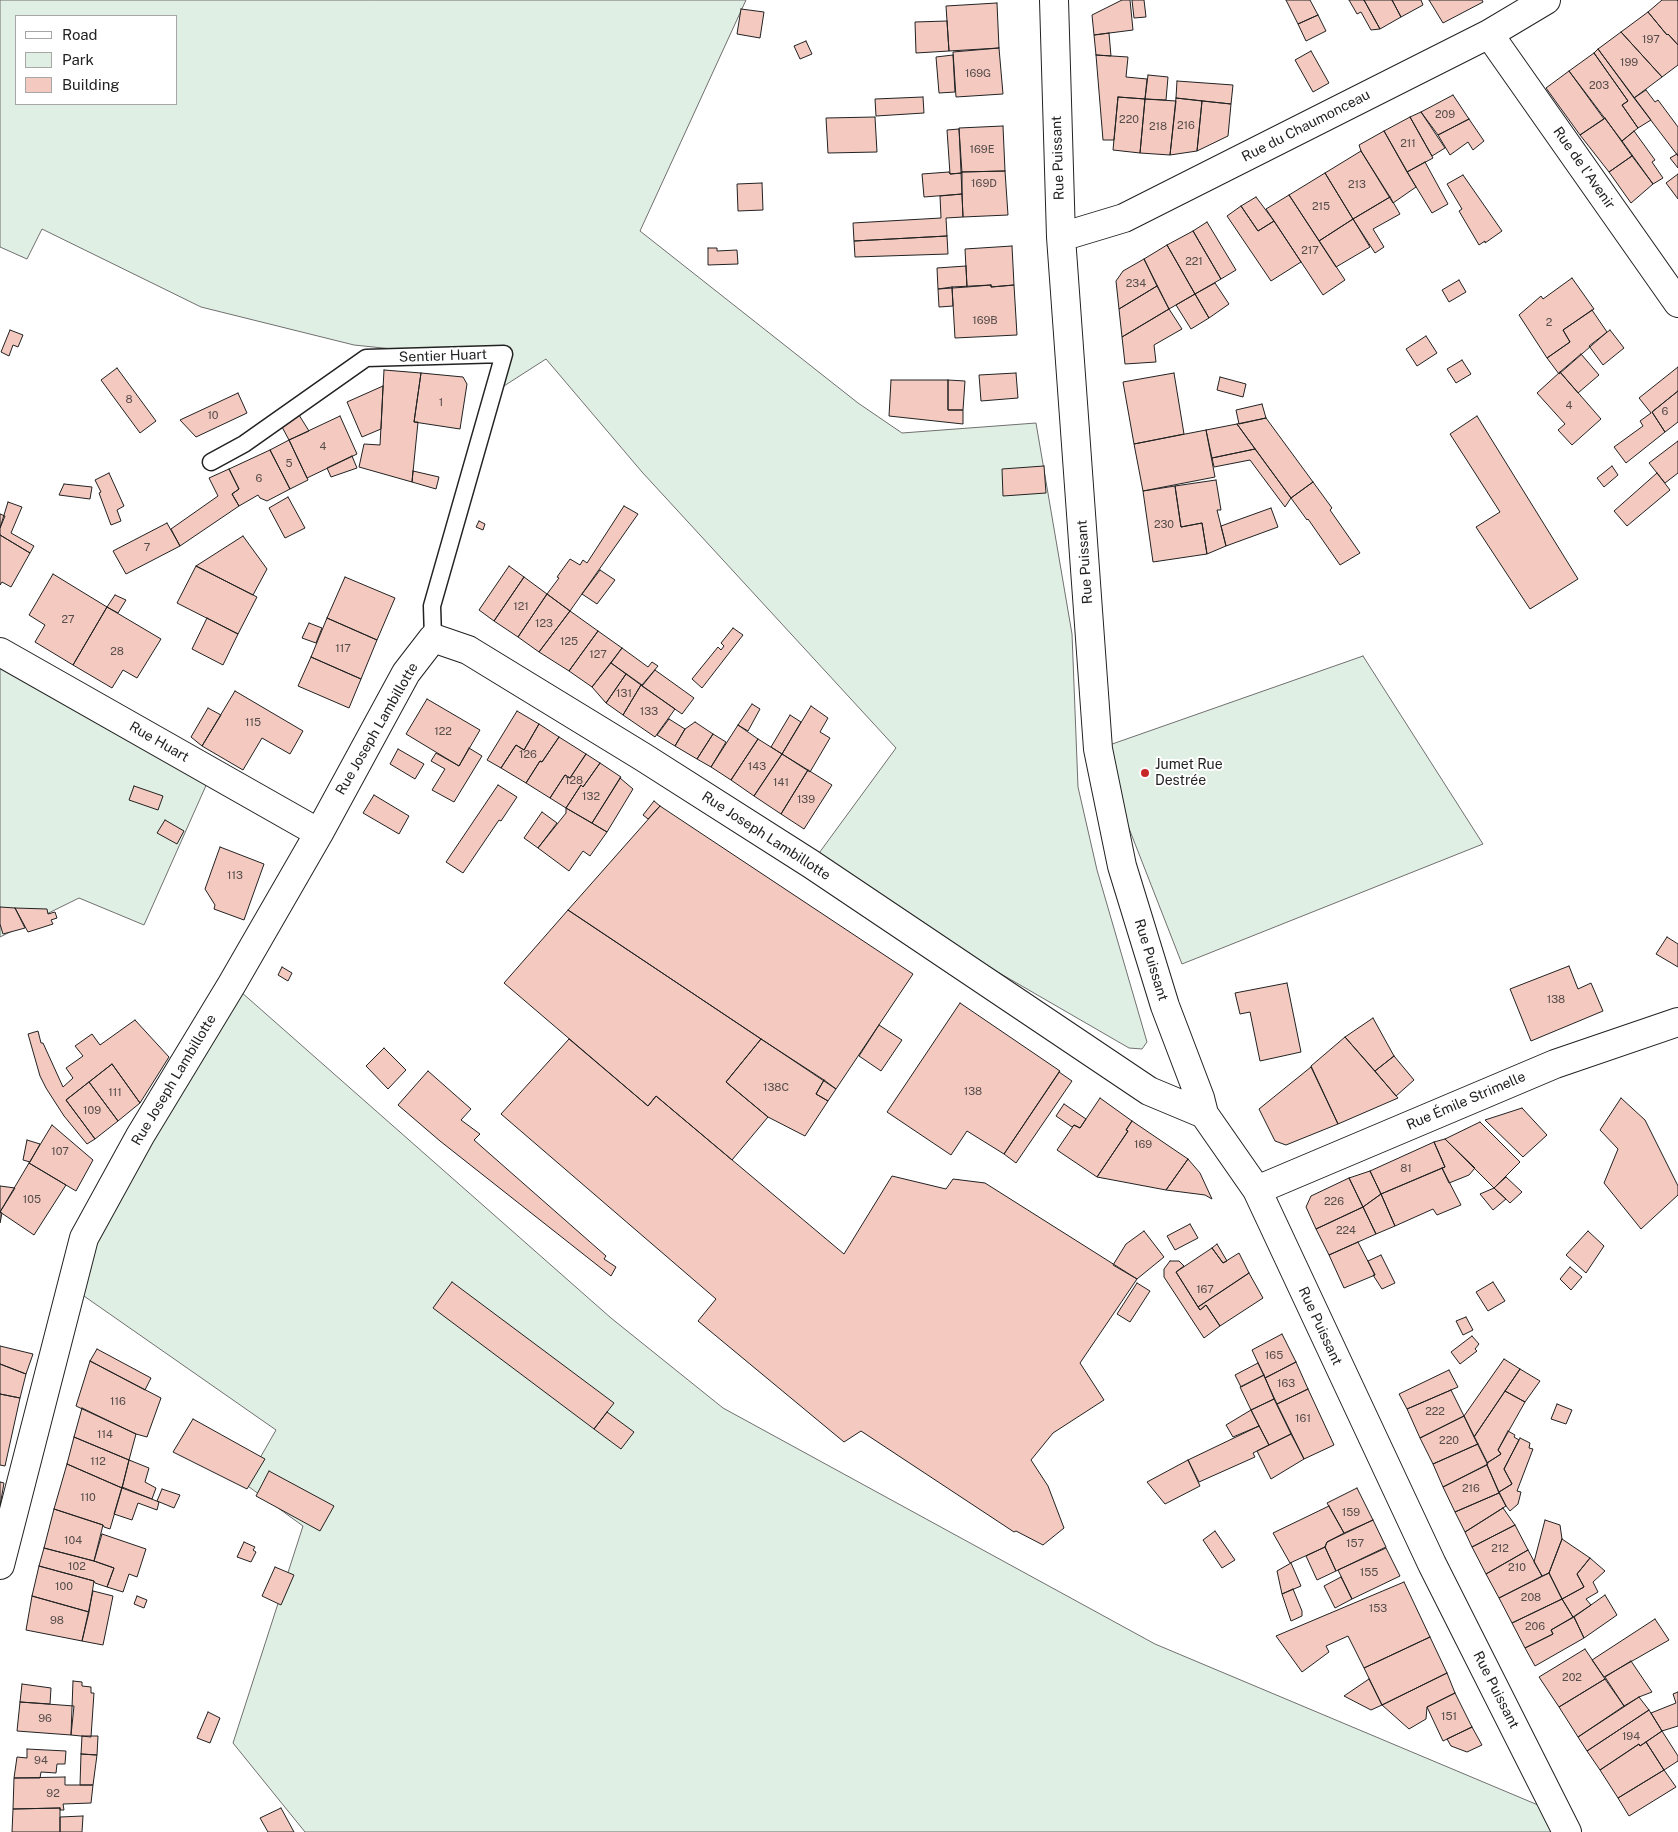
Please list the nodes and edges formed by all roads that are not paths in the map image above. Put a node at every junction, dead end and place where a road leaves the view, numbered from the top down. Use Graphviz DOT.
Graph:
graph roads {
  1 [pos="1054,0"];
  2 [pos="1546,0"];
  3 [pos="1489,34"];
  4 [pos="1061,238"];
  5 [pos="1678,303"];
  6 [pos="211,462"];
  7 [pos="433,638"];
  8 [pos="0,652"];
  9 [pos="319,832"];
  10 [pos="1678,1022"];
  11 [pos="1204,1114"];
  12 [pos="1257,1190"];
  13 [pos="0,1565"];
  14 [pos="1567,1832"];
  1 -- 4 [label="street, Rue Puissant"];
  2 -- 3 [label="street, Rue du Chaumonceau"];
  3 -- 4 [label="street, Rue du Chaumonceau"];
  3 -- 5 [label="street, Rue de l'Avenir"];
  4 -- 11 [label="street, Rue Puissant"];
  6 -- 7 [label="lane, Sentier Huart"];
  7 -- 9 [label="street, Rue Joseph Lambillotte"];
  7 -- 11 [label="street, Rue Joseph Lambillotte"];
  8 -- 9 [label="street, Rue Huart"];
  9 -- 13 [label="street, Rue Joseph Lambillotte"];
  10 -- 12 [label="street, Rue Émile Strimelle"];
  11 -- 12 [label="street, Rue Puissant"];
  12 -- 14 [label="street, Rue Puissant"];
}
